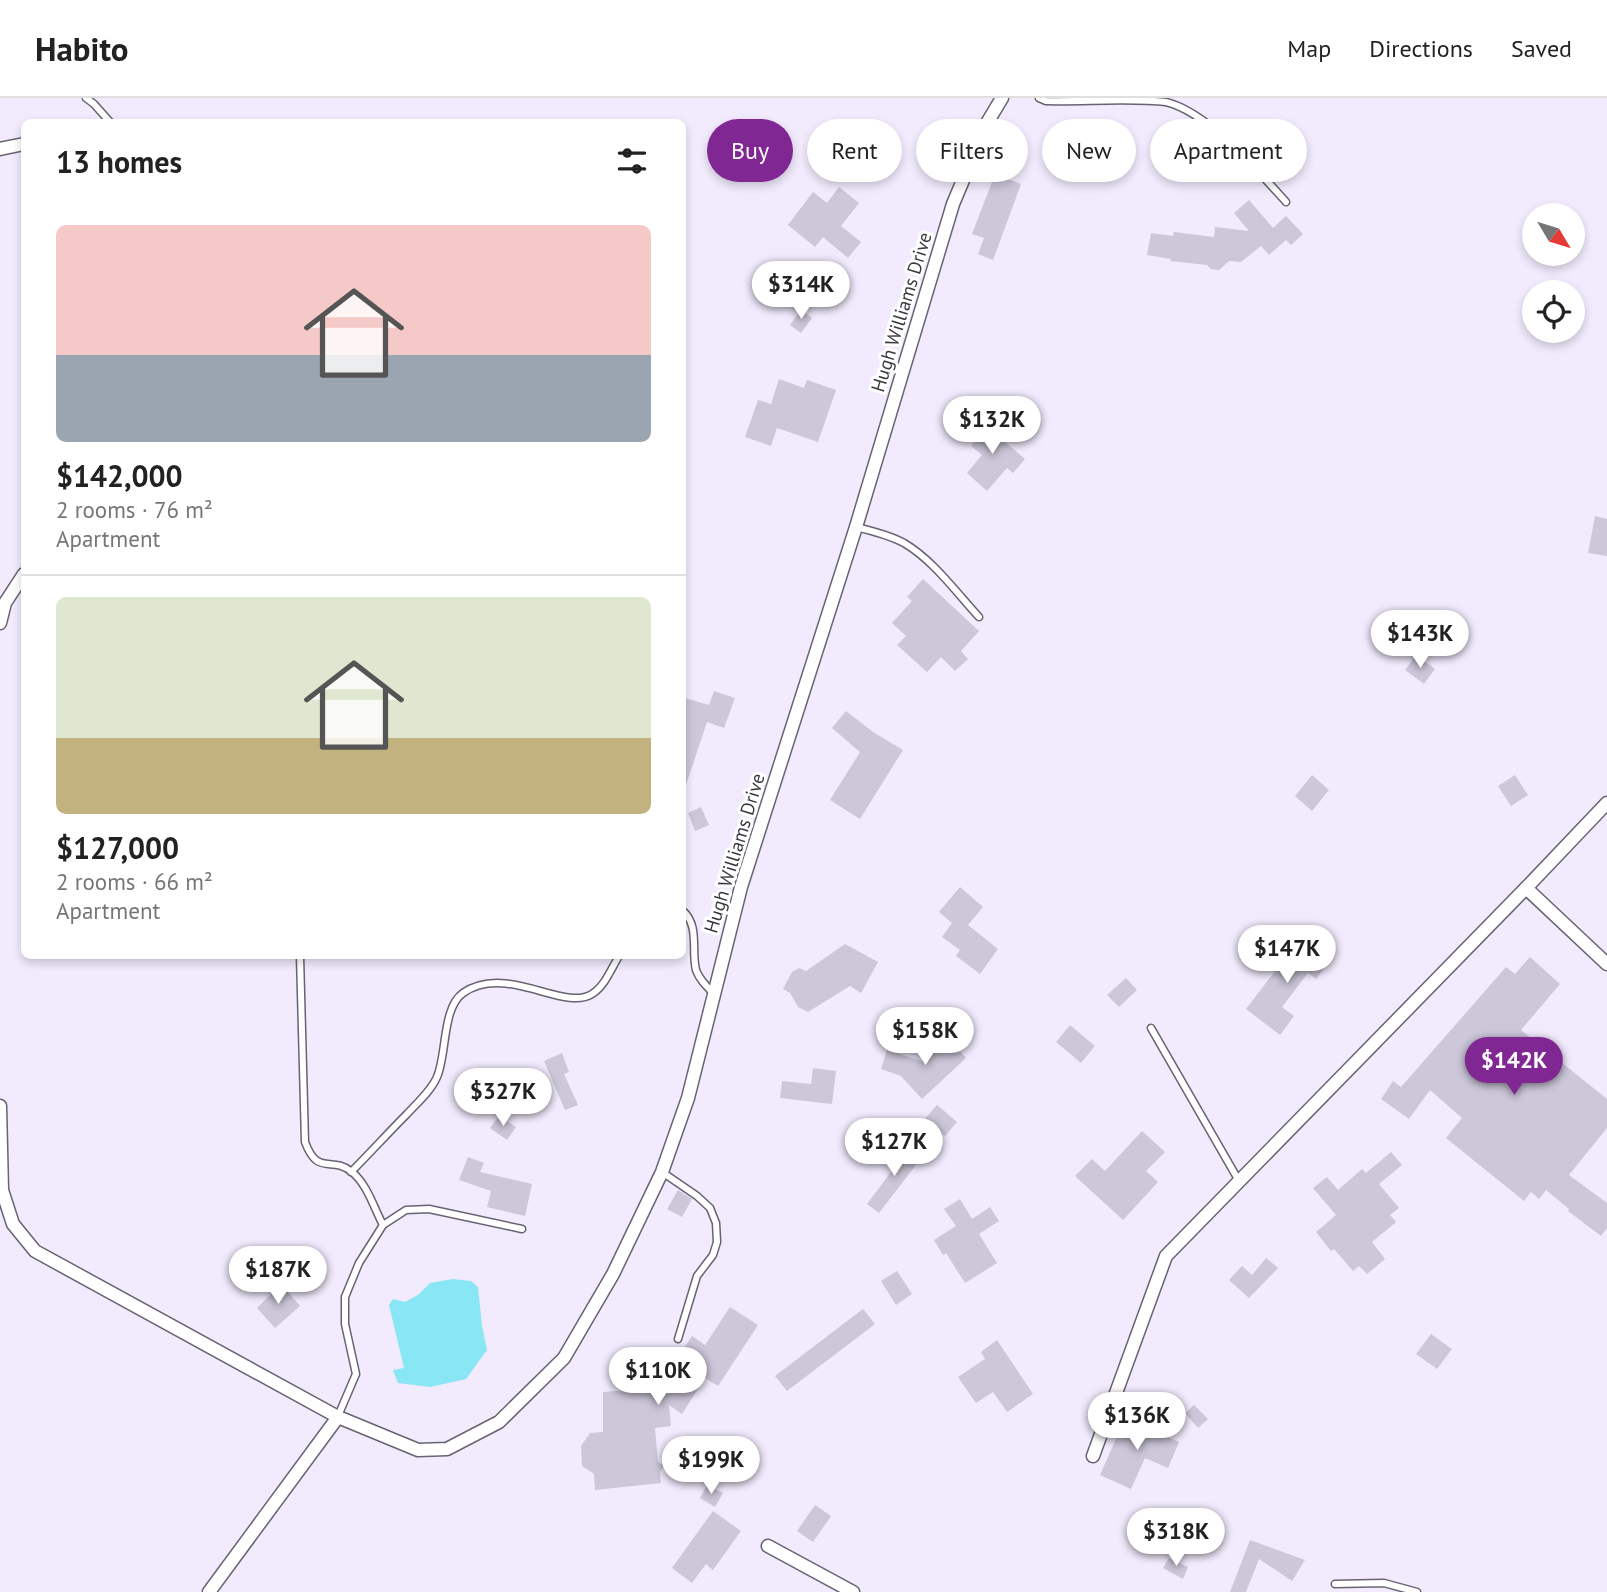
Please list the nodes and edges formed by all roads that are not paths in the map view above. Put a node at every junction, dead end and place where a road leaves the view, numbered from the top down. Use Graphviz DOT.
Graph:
graph roads {
  1 [pos="86,98"];
  2 [pos="1002,98"];
  3 [pos="1039,98"];
  4 [pos="107,119"];
  5 [pos="21,145"];
  6 [pos="0,149"];
  7 [pos="1286,202"];
  8 [pos="856,527"];
  9 [pos="21,579"];
  10 [pos="979,617"];
  11 [pos="0,623"];
  12 [pos="1607,803"];
  13 [pos="1526,888"];
  14 [pos="686,912"];
  15 [pos="300,959"];
  16 [pos="616,959"];
  17 [pos="1607,964"];
  18 [pos="714,995"];
  19 [pos="1151,1028"];
  20 [pos="0,1107"];
  21 [pos="352,1172"];
  22 [pos="662,1172"];
  23 [pos="1239,1181"];
  24 [pos="383,1225"];
  25 [pos="522,1229"];
  26 [pos="678,1339"];
  27 [pos="338,1417"];
  28 [pos="1093,1456"];
  29 [pos="768,1546"];
  30 [pos="1335,1584"];
  31 [pos="209,1592"];
  32 [pos="853,1592"];
  33 [pos="1416,1592"];
  1 -- 4 [label="lane"];
  2 -- 8 [label="street, Hugh Williams Drive"];
  3 -- 7 [label="lane"];
  5 -- 6 [label="street"];
  8 -- 10 [label="lane"];
  8 -- 18 [label="street, Hugh Williams Drive"];
  9 -- 11 [label="street"];
  12 -- 13 [label="street"];
  13 -- 17 [label="street"];
  13 -- 23 [label="street"];
  14 -- 18 [label="lane"];
  15 -- 21 [label="lane"];
  16 -- 21 [label="lane"];
  18 -- 22 [label="street, Hugh Williams Drive"];
  19 -- 23 [label="lane"];
  20 -- 27 [label="street, Hugh Williams Drive"];
  21 -- 24 [label="lane"];
  22 -- 26 [label="lane"];
  22 -- 27 [label="street, Hugh Williams Drive"];
  23 -- 28 [label="street"];
  24 -- 25 [label="lane"];
  24 -- 27 [label="lane"];
  27 -- 31 [label="street"];
  29 -- 32 [label="street"];
  30 -- 33 [label="lane"];
}
